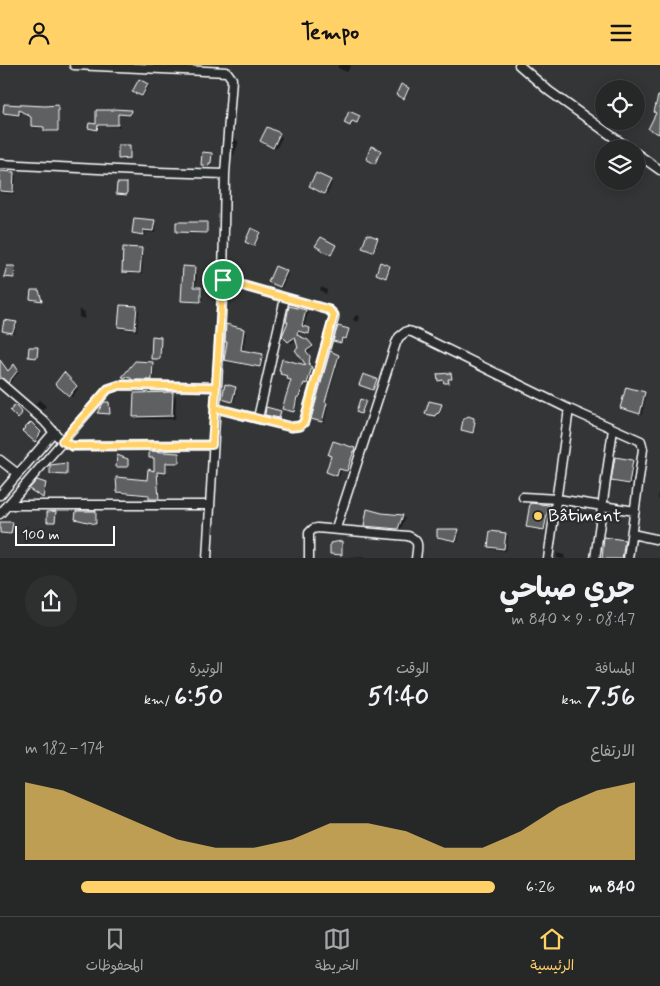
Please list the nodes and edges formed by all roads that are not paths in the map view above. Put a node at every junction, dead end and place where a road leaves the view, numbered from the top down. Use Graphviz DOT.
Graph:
graph roads {
  1 [pos="74,65"];
  2 [pos="519,65"];
  3 [pos="617,140"];
  4 [pos="645,159"];
  5 [pos="0,164"];
  6 [pos="660,170"];
  7 [pos="225,173"];
  8 [pos="223,280"];
  9 [pos="285,297"];
  10 [pos="0,383"];
  11 [pos="216,387"];
  12 [pos="215,408"];
  13 [pos="569,409"];
  14 [pos="258,418"];
  15 [pos="613,429"];
  16 [pos="54,432"];
  17 [pos="62,441"];
  18 [pos="212,445"];
  19 [pos="0,460"];
  20 [pos="18,474"];
  21 [pos="0,495"];
  22 [pos="523,497"];
  23 [pos="556,499"];
  24 [pos="7,505"];
  25 [pos="209,505"];
  26 [pos="603,506"];
  27 [pos="635,511"];
  28 [pos="0,514"];
  29 [pos="336,528"];
  30 [pos="632,534"];
  31 [pos="660,541"];
  32 [pos="207,558"];
  33 [pos="309,558"];
  34 [pos="416,558"];
  35 [pos="548,558"];
  36 [pos="595,558"];
  37 [pos="628,558"];
  1 -- 7 [label="street"];
  2 -- 3 [label="street"];
  4 -- 6 [label="street"];
  5 -- 7 [label="street"];
  7 -- 8 [label="street"];
  8 -- 9 [label="street"];
  8 -- 11 [label="street"];
  9 -- 14 [label="street"];
  9 -- 14 [label="street"];
  10 -- 16 [label="street"];
  11 -- 12 [label="street"];
  11 -- 17 [label="street"];
  12 -- 14 [label="street"];
  12 -- 18 [label="street"];
  13 -- 15 [label="street"];
  13 -- 23 [label="street"];
  13 -- 29 [label="street"];
  15 -- 26 [label="street"];
  15 -- 27 [label="street"];
  16 -- 17 [label="street"];
  16 -- 20 [label="street"];
  17 -- 18 [label="street"];
  17 -- 24 [label="street"];
  18 -- 25 [label="street"];
  19 -- 20 [label="street"];
  20 -- 21 [label="street"];
  22 -- 23 [label="street"];
  23 -- 26 [label="street"];
  23 -- 35 [label="street"];
  24 -- 25 [label="street"];
  24 -- 28 [label="street"];
  25 -- 32 [label="street"];
  26 -- 27 [label="street"];
  26 -- 36 [label="street"];
  27 -- 30 [label="street"];
  29 -- 33 [label="street"];
  29 -- 34 [label="street"];
  30 -- 31 [label="street"];
  30 -- 37 [label="street"];
}
